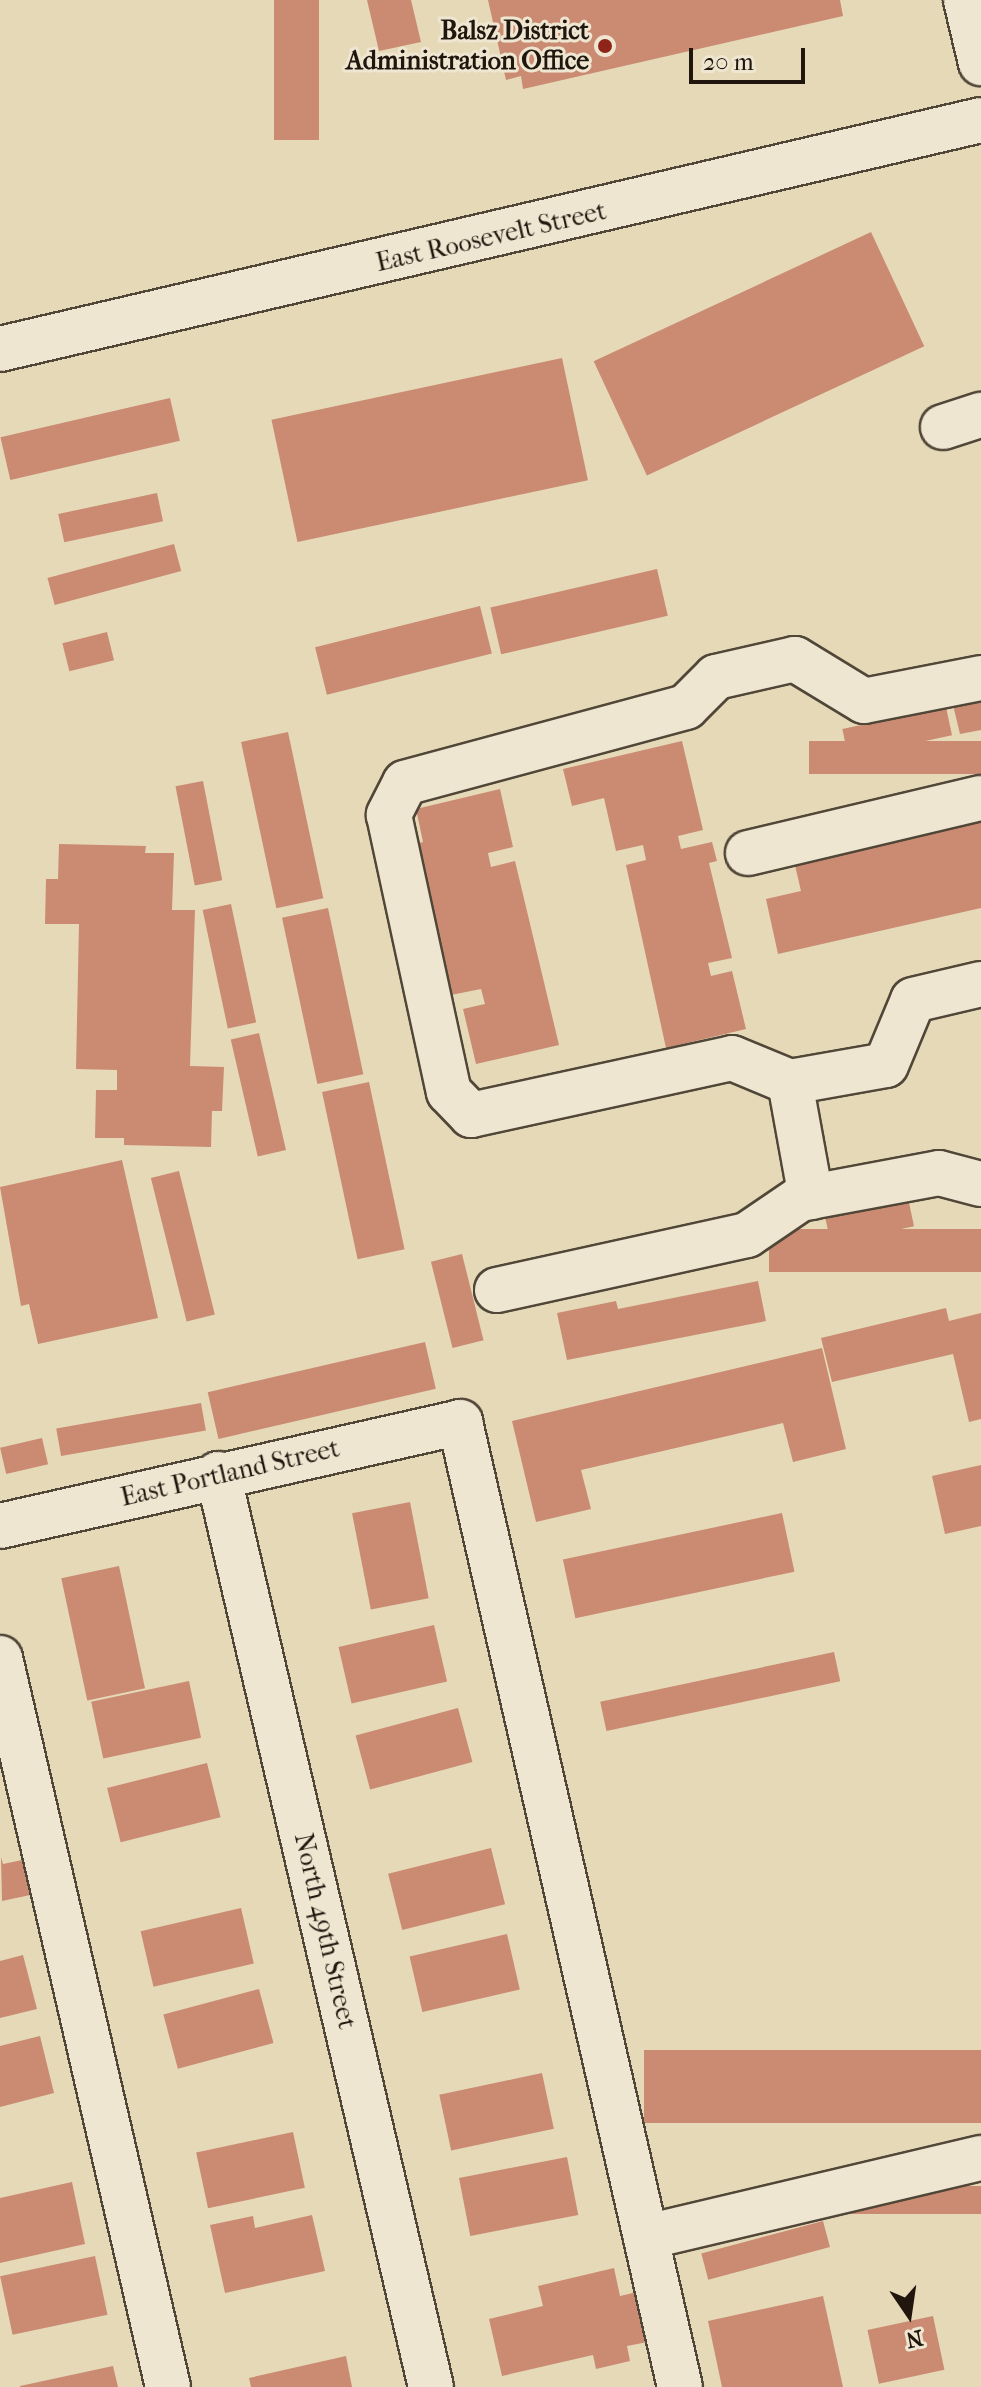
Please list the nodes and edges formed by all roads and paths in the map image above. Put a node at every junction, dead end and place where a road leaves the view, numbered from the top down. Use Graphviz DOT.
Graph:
graph roads {
  1 [pos="966,0"];
  2 [pos="981,63"];
  3 [pos="981,120"];
  4 [pos="0,349"];
  5 [pos="981,678"];
  6 [pos="981,798"];
  7 [pos="748,853"];
  8 [pos="981,984"];
  9 [pos="790,1082"];
  10 [pos="981,1184"];
  11 [pos="811,1197"];
  12 [pos="497,1290"];
  13 [pos="218,1474"];
  14 [pos="0,1526"];
  15 [pos="0,1658"];
  16 [pos="981,2158"];
  17 [pos="646,2237"];
  18 [pos="168,2387"];
  19 [pos="431,2387"];
  20 [pos="680,2387"];
  1 -- 2 [label="street"];
  3 -- 4 [label="street, East Roosevelt Street"];
  5 -- 9 [label="street"];
  6 -- 7 [label="street"];
  8 -- 9 [label="street"];
  9 -- 11 [label="street"];
  10 -- 11 [label="street"];
  11 -- 12 [label="street"];
  13 -- 14 [label="street, East Portland Street"];
  13 -- 17 [label="street, East Portland Street"];
  13 -- 19 [label="street, North 49th Street"];
  15 -- 18 [label="street"];
  16 -- 17 [label="street"];
  17 -- 20 [label="street"];
}
